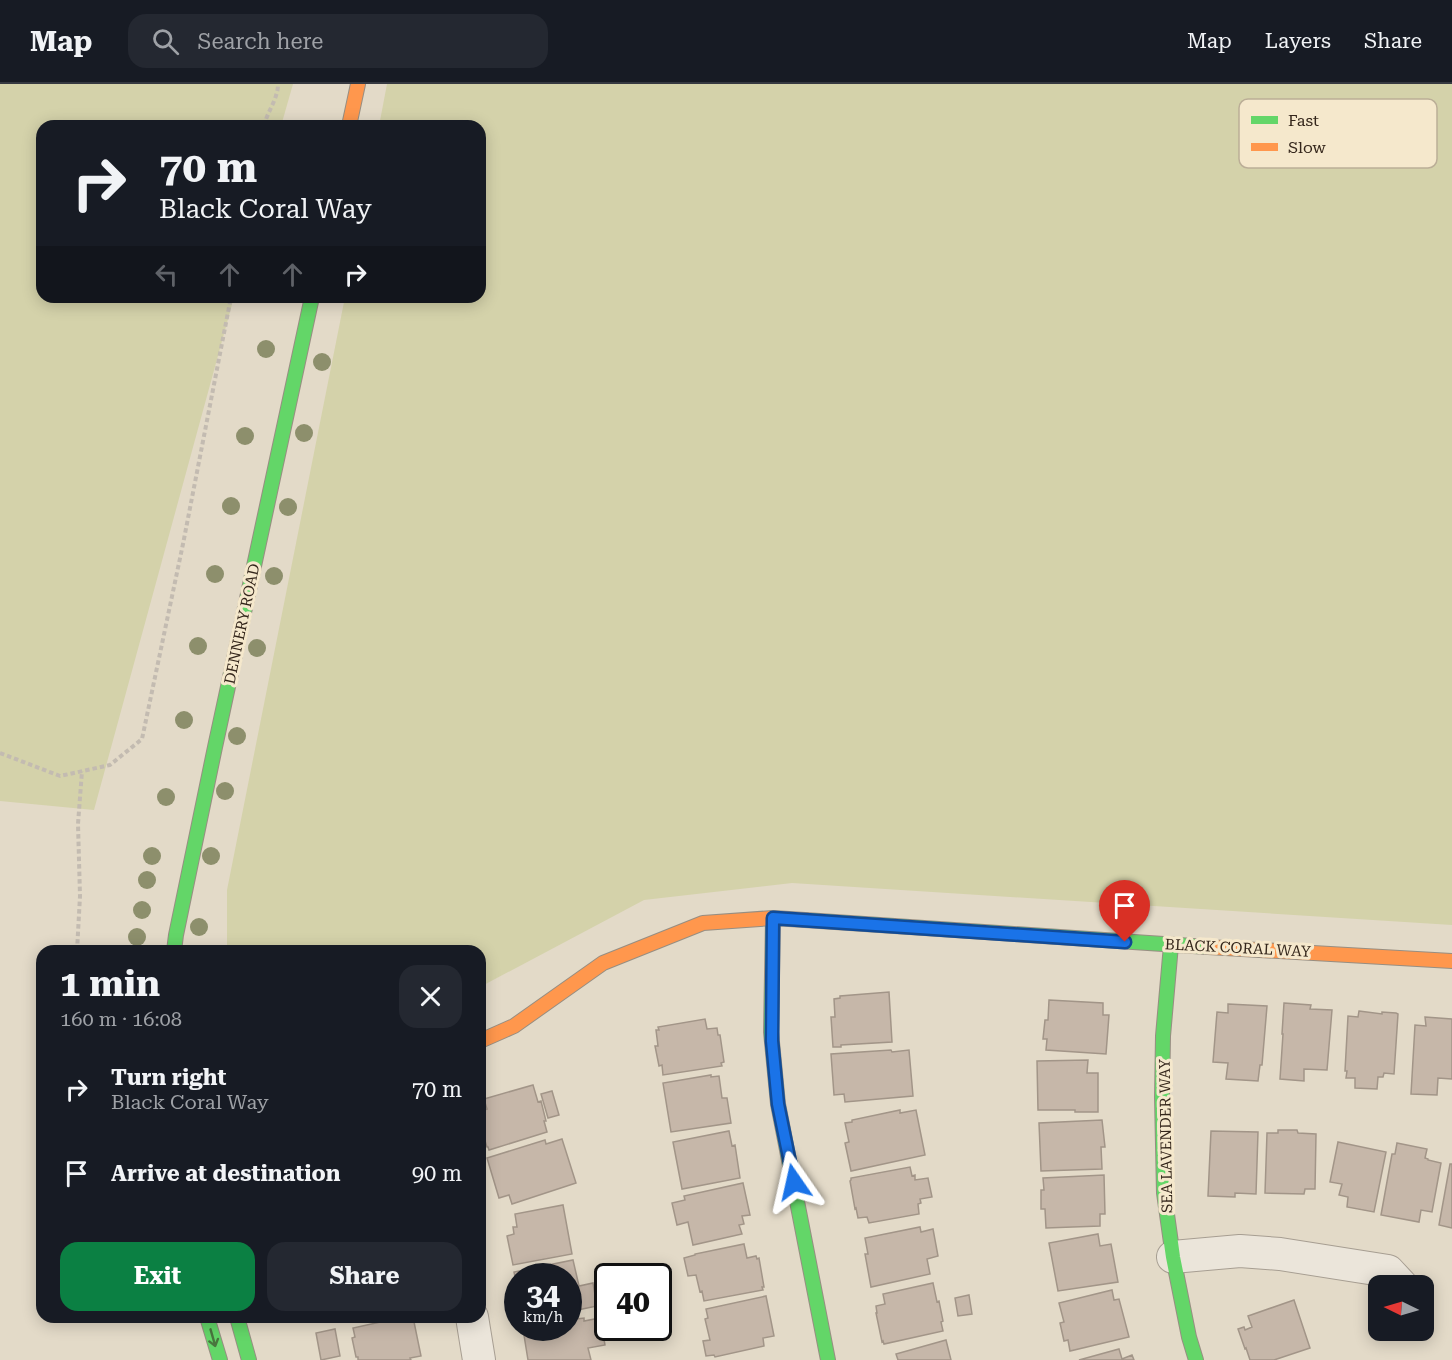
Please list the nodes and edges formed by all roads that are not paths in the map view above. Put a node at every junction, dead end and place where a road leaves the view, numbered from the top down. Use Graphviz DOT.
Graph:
graph roads {
  1 [pos="358,84"];
  2 [pos="350,120"];
  3 [pos="311,303"];
  4 [pos="773,918"];
  5 [pos="175,945"];
  6 [pos="1171,945"];
  7 [pos="1452,961"];
  8 [pos="486,1038"];
  9 [pos="1173,1257"];
  10 [pos="1392,1275"];
  11 [pos="209,1323"];
  12 [pos="239,1323"];
  13 [pos="473,1323"];
  14 [pos="220,1360"];
  15 [pos="249,1360"];
  16 [pos="479,1360"];
  17 [pos="828,1360"];
  18 [pos="1196,1360"];
  1 -- 2 [label="street"];
  3 -- 5 [label="street, DENNERY ROAD"];
  4 -- 6 [label="street, BLACK CORAL WAY"];
  4 -- 8 [label="street, BLACK CORAL WAY"];
  4 -- 17 [label="street"];
  6 -- 7 [label="street, BLACK CORAL WAY"];
  6 -- 9 [label="street, SEA LAVENDER WAY"];
  9 -- 10 [label="street"];
  9 -- 18 [label="street, SEA LAVENDER WAY"];
  11 -- 14 [label="street, one-way"];
  12 -- 15 [label="street"];
  13 -- 16 [label="street"];
}
